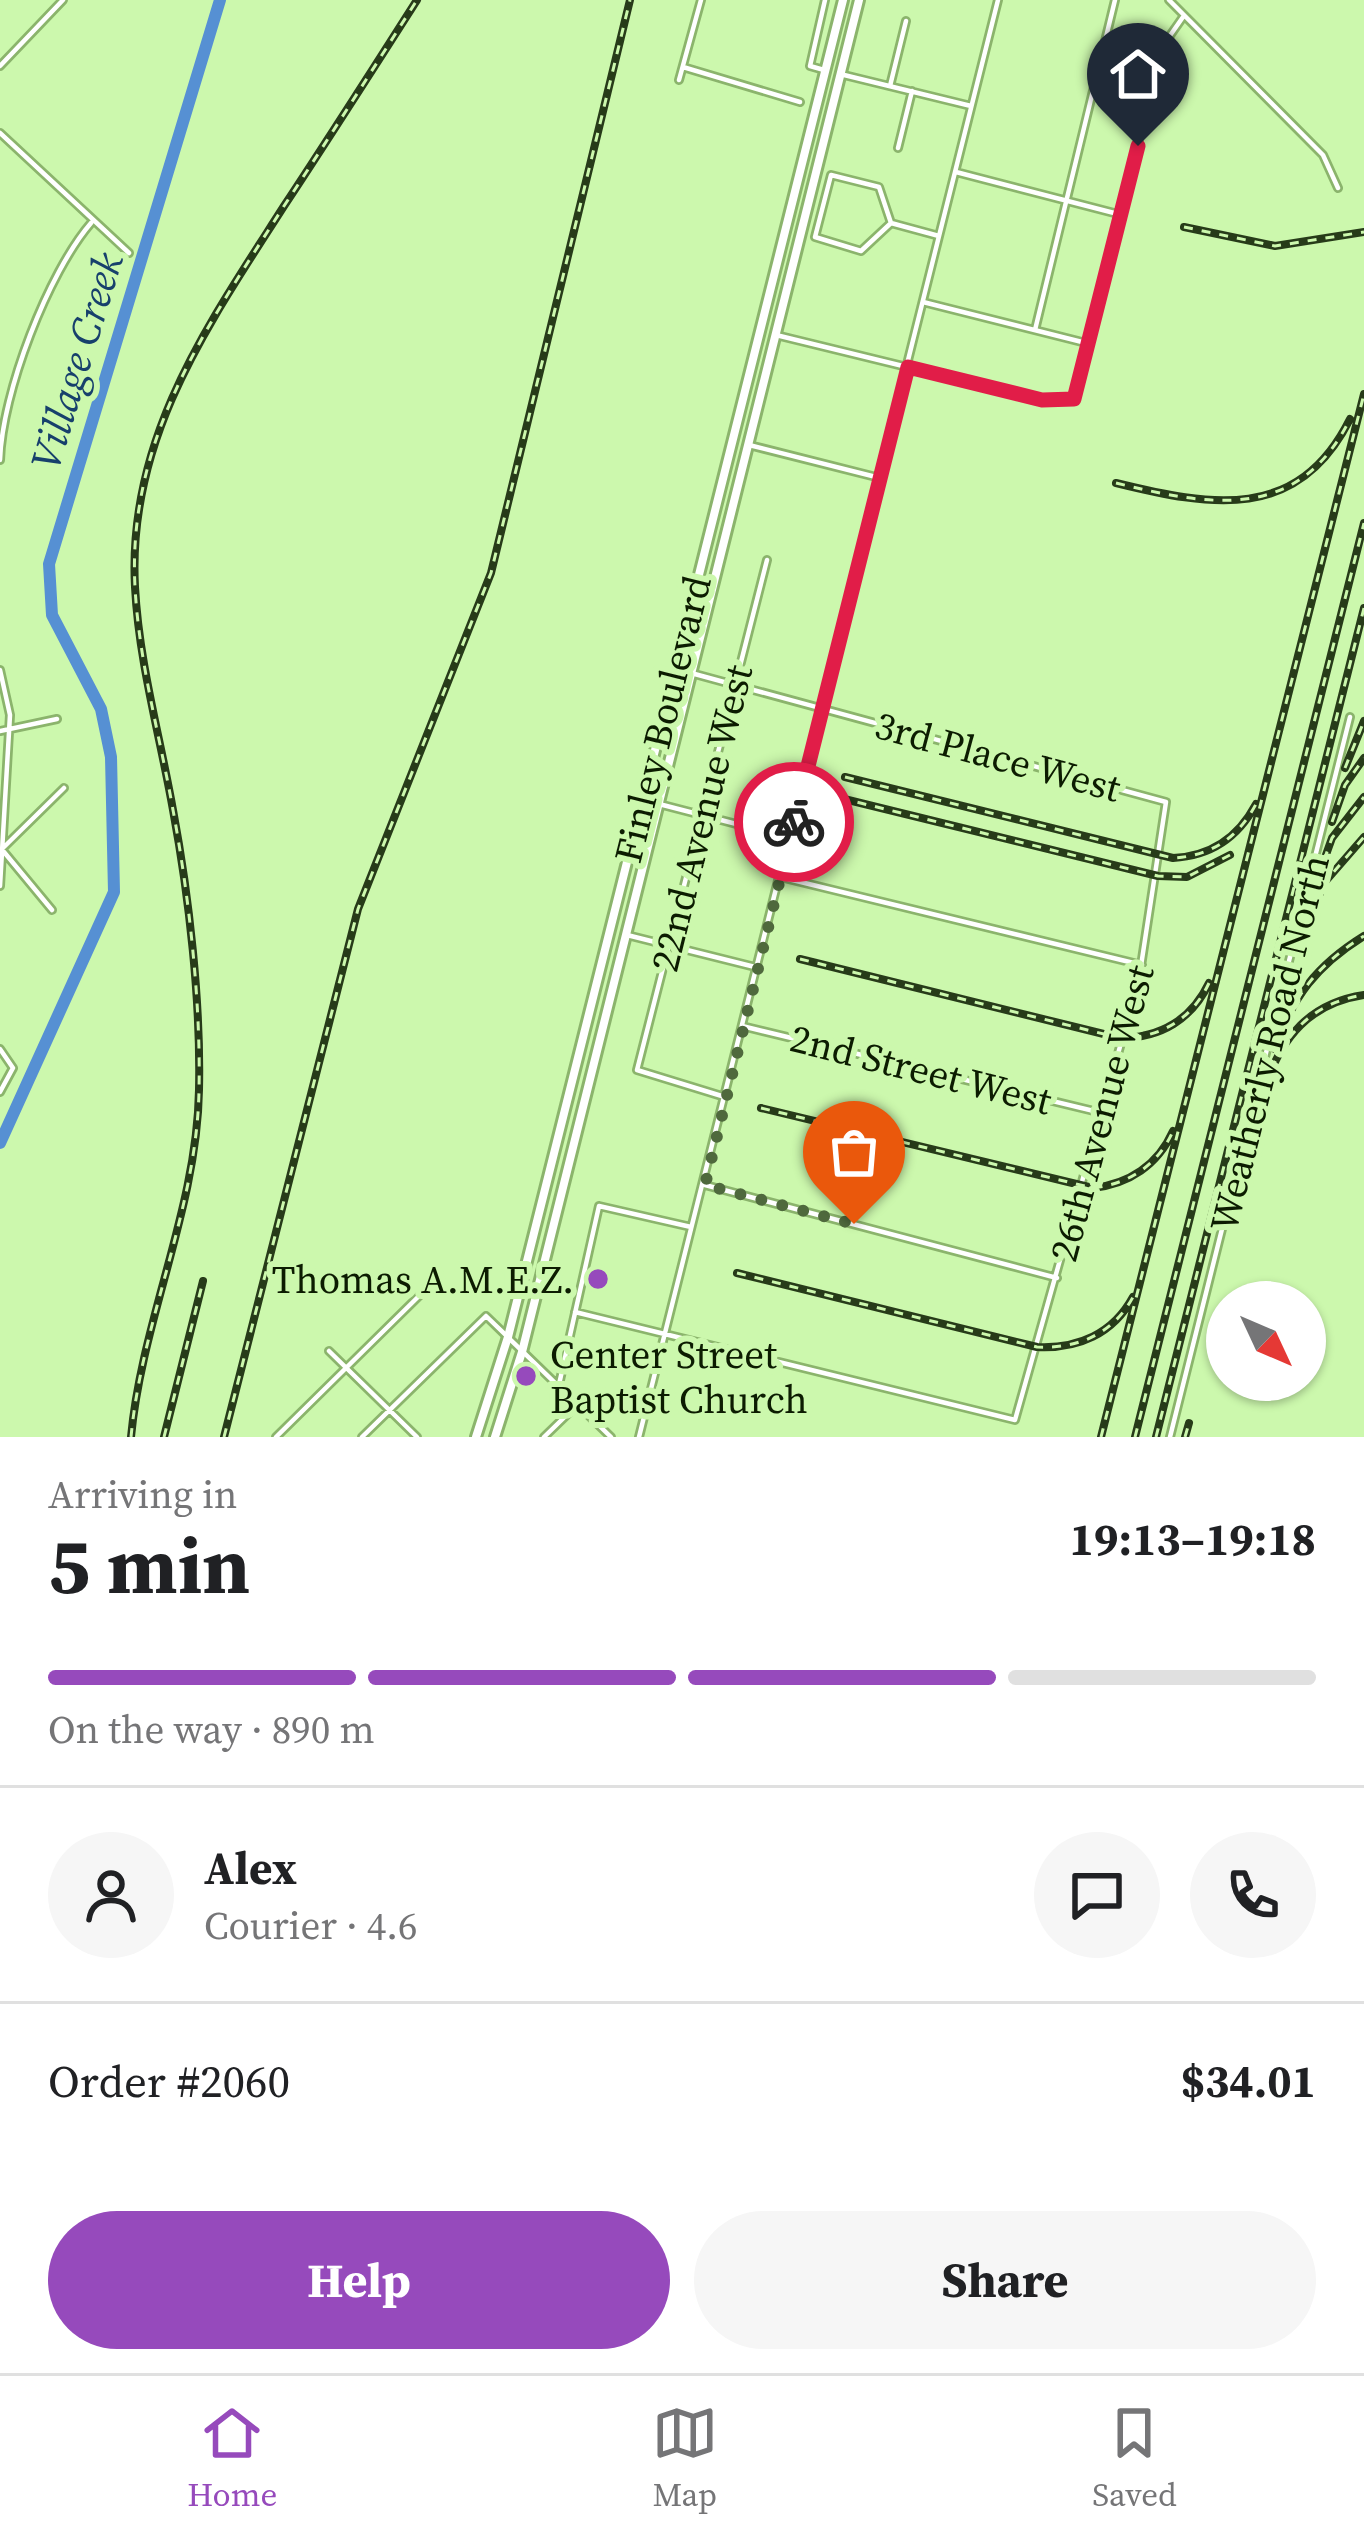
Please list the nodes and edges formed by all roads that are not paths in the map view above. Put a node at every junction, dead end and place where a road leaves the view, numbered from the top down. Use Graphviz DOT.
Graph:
graph roads {
  1 [pos="63,0"];
  2 [pos="701,0"];
  3 [pos="826,0"];
  4 [pos="843,0"];
  5 [pos="859,0"];
  6 [pos="998,0"];
  7 [pos="1115,0"];
  8 [pos="1169,0"];
  9 [pos="1183,17"];
  10 [pos="906,21"];
  11 [pos="0,66"];
  12 [pos="683,67"];
  13 [pos="824,70"];
  14 [pos="840,74"];
  15 [pos="679,80"];
  16 [pos="890,86"];
  17 [pos="912,92"];
  18 [pos="800,102"];
  19 [pos="971,106"];
  20 [pos="0,134"];
  21 [pos="898,148"];
  22 [pos="956,172"];
  23 [pos="1338,188"];
  24 [pos="1066,200"];
  25 [pos="1121,214"];
  26 [pos="91,223"];
  27 [pos="891,223"];
  28 [pos="938,236"];
  29 [pos="129,253"];
  30 [pos="923,302"];
  31 [pos="760,329"];
  32 [pos="1034,330"];
  33 [pos="776,334"];
  34 [pos="1090,344"];
  35 [pos="908,367"];
  36 [pos="731,442"];
  37 [pos="749,446"];
  38 [pos="0,460"];
  39 [pos="880,478"];
  40 [pos="708,537"];
  41 [pos="725,537"];
  42 [pos="767,560"];
  43 [pos="675,669"];
  44 [pos="0,670"];
  45 [pos="691,673"];
  46 [pos="734,685"];
  47 [pos="823,708"];
  48 [pos="1350,717"];
  49 [pos="57,719"];
  50 [pos="10,728"];
  51 [pos="0,731"];
  52 [pos="64,788"];
  53 [pos="2,794"];
  54 [pos="642,799"];
  55 [pos="1166,802"];
  56 [pos="659,804"];
  57 [pos="703,815"];
  58 [pos="790,838"];
  59 [pos="1,849"];
  60 [pos="780,877"];
  61 [pos="0,886"];
  62 [pos="52,910"];
  63 [pos="609,930"];
  64 [pos="627,935"];
  65 [pos="669,943"];
  66 [pos="1142,965"];
  67 [pos="755,967"];
  68 [pos="742,1026"];
  69 [pos="0,1049"];
  70 [pos="0,1092"];
  71 [pos="724,1097"];
  72 [pos="1100,1112"];
  73 [pos="705,1185"];
  74 [pos="544,1192"];
  75 [pos="560,1195"];
  76 [pos="692,1227"];
  77 [pos="1057,1278"];
  78 [pos="422,1293"];
  79 [pos="575,1312"];
  80 [pos="665,1332"];
  81 [pos="508,1337"];
  82 [pos="329,1351"];
  83 [pos="522,1352"];
  84 [pos="346,1367"];
  85 [pos="557,1388"];
  86 [pos="576,1406"];
  87 [pos="392,1411"];
  88 [pos="276,1437"];
  89 [pos="362,1437"];
  90 [pos="417,1437"];
  91 [pos="476,1437"];
  92 [pos="495,1437"];
  93 [pos="544,1437"];
  94 [pos="611,1437"];
  95 [pos="639,1437"];
  96 [pos="1170,1437"];
  1 -- 11 [label="street"];
  2 -- 12 [label="street"];
  3 -- 13 [label="street"];
  4 -- 13 [label="main road, Finley Boulevard"];
  5 -- 14 [label="main road, Finley Boulevard"];
  6 -- 19 [label="street"];
  7 -- 24 [label="street"];
  8 -- 9 [label="street"];
  9 -- 23 [label="street"];
  9 -- 25 [label="street"];
  10 -- 16 [label="street"];
  12 -- 15 [label="street"];
  12 -- 18 [label="street"];
  13 -- 14 [label="main road"];
  13 -- 31 [label="main road, Finley Boulevard"];
  14 -- 16 [label="street"];
  14 -- 33 [label="main road, Finley Boulevard"];
  16 -- 17 [label="street"];
  17 -- 19 [label="street"];
  17 -- 21 [label="street"];
  19 -- 22 [label="street"];
  20 -- 26 [label="street"];
  22 -- 24 [label="street"];
  22 -- 28 [label="street"];
  24 -- 25 [label="street"];
  24 -- 32 [label="street"];
  25 -- 34 [label="street"];
  26 -- 29 [label="street"];
  26 -- 38 [label="street"];
  27 -- 27 [label="street"];
  27 -- 28 [label="street"];
  28 -- 30 [label="street"];
  30 -- 32 [label="street"];
  30 -- 35 [label="street"];
  31 -- 33 [label="main road"];
  31 -- 36 [label="main road, Finley Boulevard"];
  32 -- 34 [label="street"];
  33 -- 35 [label="street"];
  33 -- 37 [label="main road, Finley Boulevard"];
  34 -- 35 [label="street"];
  35 -- 39 [label="street"];
  36 -- 37 [label="main road"];
  36 -- 40 [label="main road, Finley Boulevard"];
  37 -- 39 [label="street"];
  37 -- 41 [label="main road, Finley Boulevard"];
  39 -- 47 [label="street"];
  40 -- 41 [label="main road"];
  40 -- 43 [label="main road, Finley Boulevard"];
  41 -- 45 [label="main road, Finley Boulevard"];
  42 -- 46 [label="street, 22nd Avenue West"];
  43 -- 45 [label="main road"];
  43 -- 54 [label="main road, Finley Boulevard"];
  44 -- 50 [label="street"];
  45 -- 46 [label="street, 3rd Place West"];
  45 -- 56 [label="main road, Finley Boulevard"];
  46 -- 47 [label="street, 3rd Place West"];
  46 -- 57 [label="street, 22nd Avenue West"];
  47 -- 55 [label="street, 3rd Place West"];
  47 -- 58 [label="street"];
  48 -- 96 [label="street, Weatherly Road North"];
  49 -- 50 [label="street"];
  50 -- 51 [label="street"];
  50 -- 53 [label="street"];
  52 -- 59 [label="street"];
  53 -- 59 [label="street"];
  54 -- 56 [label="main road"];
  54 -- 63 [label="main road, Finley Boulevard"];
  55 -- 66 [label="street, 26th Avenue West"];
  56 -- 57 [label="street"];
  56 -- 64 [label="main road, Finley Boulevard"];
  57 -- 58 [label="street"];
  57 -- 65 [label="street, 22nd Avenue West"];
  58 -- 60 [label="street"];
  59 -- 61 [label="street"];
  59 -- 62 [label="street"];
  60 -- 66 [label="street"];
  60 -- 67 [label="street"];
  63 -- 64 [label="main road"];
  63 -- 74 [label="main road, Finley Boulevard"];
  64 -- 65 [label="street"];
  64 -- 75 [label="main road, Finley Boulevard"];
  65 -- 67 [label="street"];
  65 -- 71 [label="street, 22nd Avenue West"];
  66 -- 72 [label="street, 26th Avenue West"];
  67 -- 68 [label="street"];
  68 -- 71 [label="street"];
  68 -- 72 [label="street, 2nd Street West"];
  69 -- 70 [label="street"];
  71 -- 73 [label="street"];
  72 -- 77 [label="street, 26th Avenue West"];
  73 -- 76 [label="street"];
  73 -- 77 [label="street"];
  74 -- 75 [label="main road"];
  74 -- 81 [label="main road, Finley Boulevard"];
  75 -- 83 [label="main road, Finley Boulevard"];
  76 -- 79 [label="street"];
  76 -- 80 [label="street"];
  77 -- 80 [label="street, 26th Avenue West"];
  78 -- 84 [label="street"];
  79 -- 80 [label="street"];
  79 -- 85 [label="street"];
  80 -- 95 [label="street"];
  81 -- 83 [label="street"];
  81 -- 87 [label="street"];
  81 -- 91 [label="main road, Finley Boulevard"];
  82 -- 84 [label="street"];
  83 -- 85 [label="street"];
  83 -- 92 [label="main road, Finley Boulevard"];
  84 -- 87 [label="street"];
  84 -- 88 [label="street"];
  85 -- 86 [label="street"];
  86 -- 93 [label="street"];
  86 -- 94 [label="street"];
  87 -- 89 [label="street"];
  87 -- 90 [label="street"];
}
